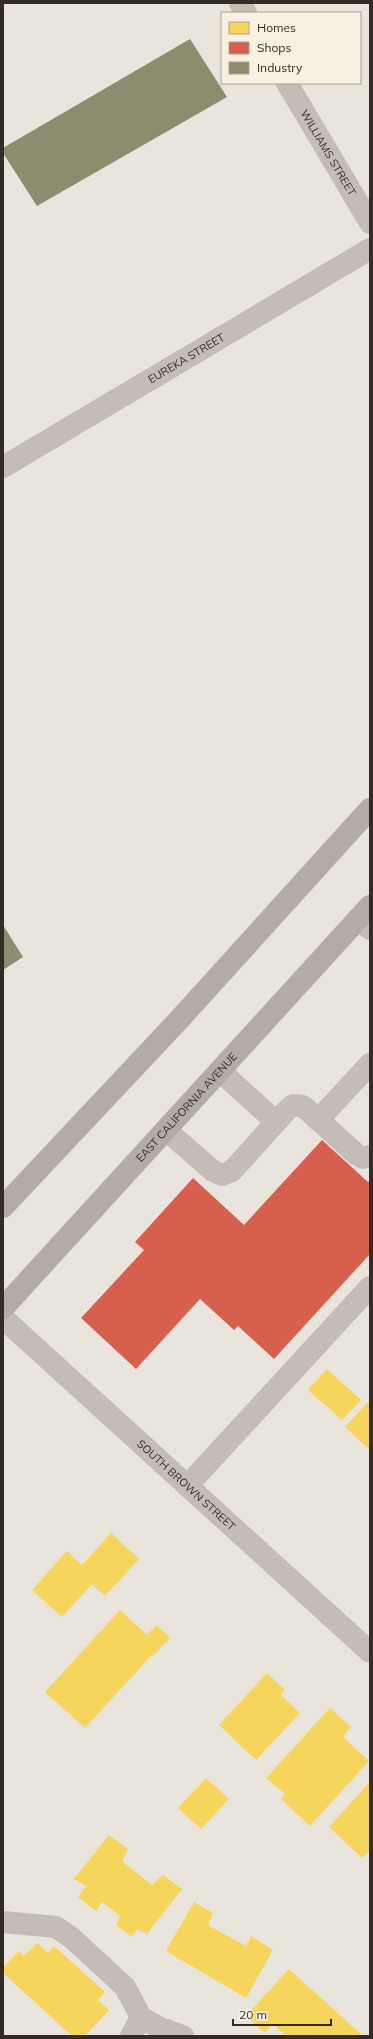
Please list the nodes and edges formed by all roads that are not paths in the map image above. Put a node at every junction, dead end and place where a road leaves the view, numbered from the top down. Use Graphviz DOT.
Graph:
graph roads {
  1 [pos="240,3"];
  2 [pos="245,12"];
  3 [pos="288,84"];
  4 [pos="367,210"];
  5 [pos="370,249"];
  6 [pos="3,467"];
  7 [pos="370,809"];
  8 [pos="366,918"];
  9 [pos="370,1064"];
  10 [pos="220,1071"];
  11 [pos="318,1120"];
  12 [pos="276,1122"];
  13 [pos="166,1130"];
  14 [pos="370,1156"];
  15 [pos="3,1207"];
  16 [pos="370,1287"];
  17 [pos="3,1308"];
  18 [pos="3,1318"];
  19 [pos="187,1486"];
  20 [pos="370,1652"];
  21 [pos="3,1922"];
  22 [pos="136,2027"];
  23 [pos="183,2036"];
  1 -- 2 [label="street"];
  3 -- 4 [label="street, WILLIAMS STREET"];
  5 -- 6 [label="street, EUREKA STREET"];
  7 -- 15 [label="main road"];
  8 -- 10 [label="main road, EAST CALIFORNIA AVENUE"];
  9 -- 11 [label="street"];
  10 -- 12 [label="street"];
  10 -- 13 [label="main road, EAST CALIFORNIA AVENUE"];
  11 -- 12 [label="street"];
  11 -- 14 [label="street"];
  12 -- 13 [label="street"];
  13 -- 17 [label="main road, EAST CALIFORNIA AVENUE"];
  16 -- 19 [label="street"];
  18 -- 19 [label="street, SOUTH BROWN STREET"];
  19 -- 20 [label="street, SOUTH BROWN STREET"];
  21 -- 22 [label="street"];
  22 -- 23 [label="street"];
}
